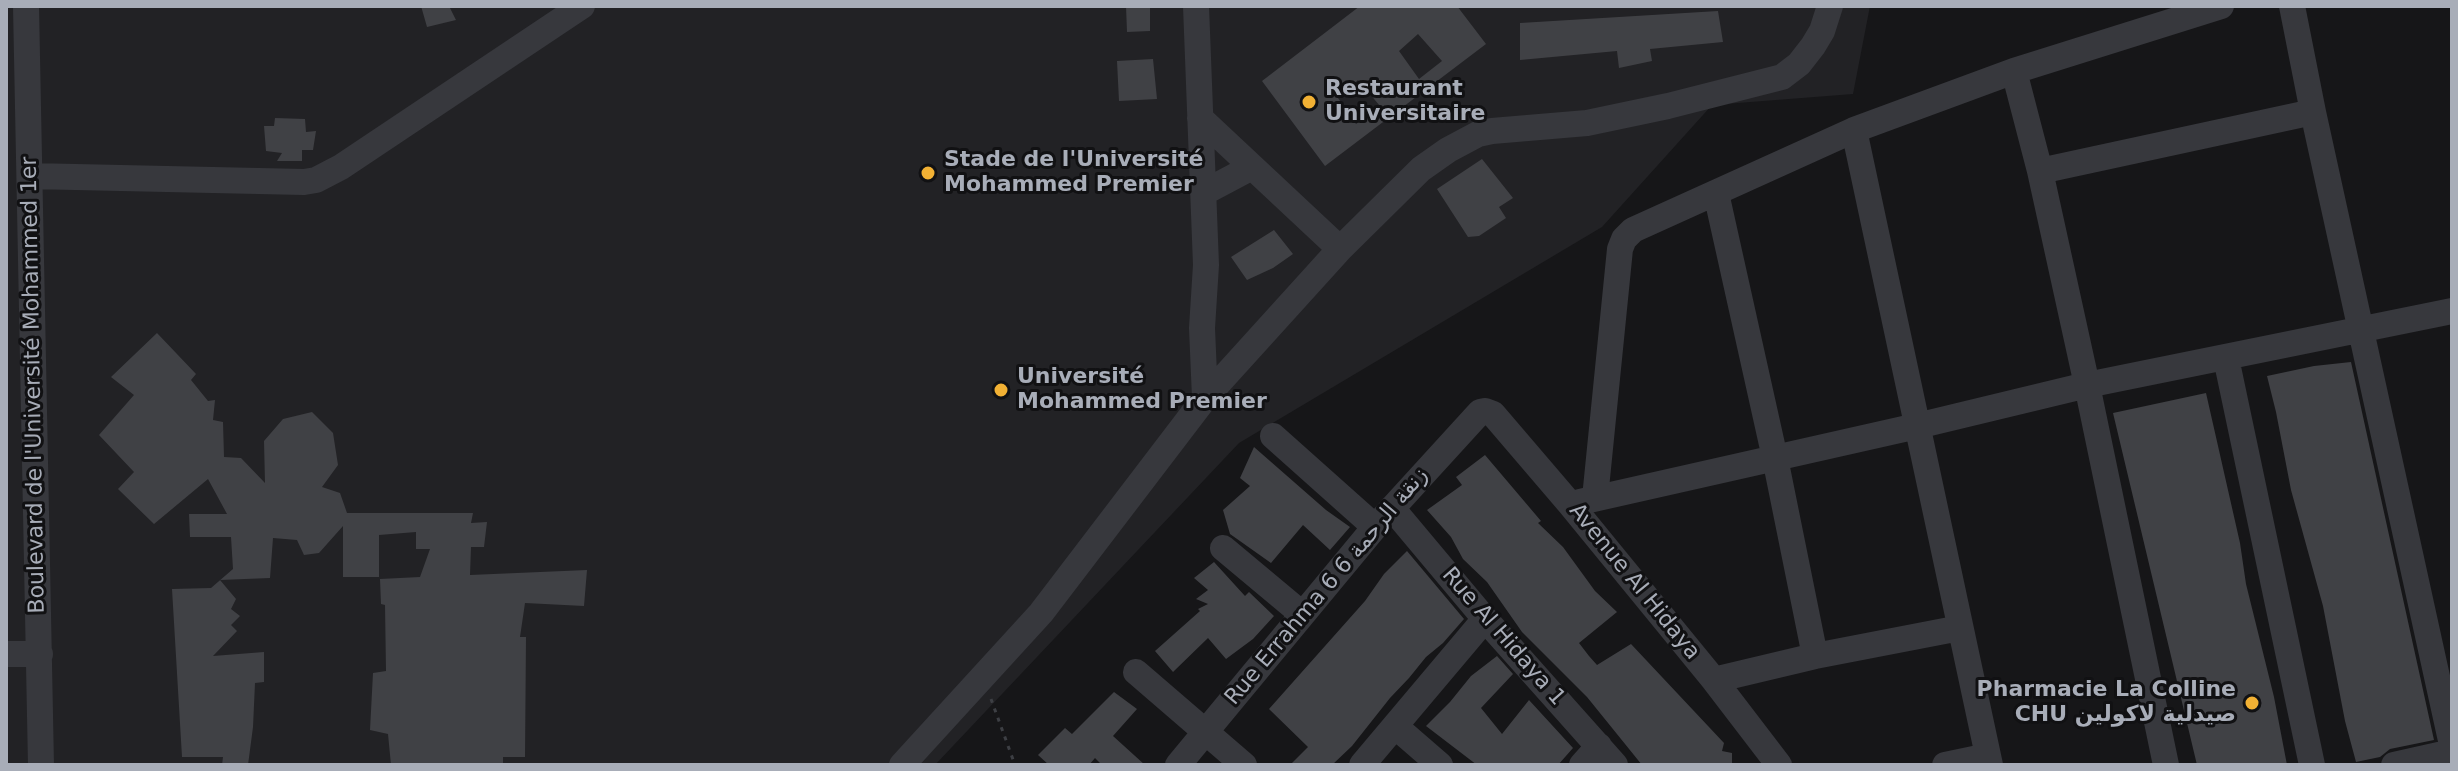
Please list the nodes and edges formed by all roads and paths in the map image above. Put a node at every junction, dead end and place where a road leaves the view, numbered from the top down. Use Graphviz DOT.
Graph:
graph roads {
  1 [pos="26,6"];
  2 [pos="582,6"];
  3 [pos="1196,6"];
  4 [pos="1830,6"];
  5 [pos="2221,6"];
  6 [pos="2292,6"];
  7 [pos="2014,71"];
  8 [pos="2313,112"];
  9 [pos="1200,118"];
  10 [pos="1854,130"];
  11 [pos="1252,167"];
  12 [pos="2040,171"];
  13 [pos="22,191"];
  14 [pos="1203,193"];
  15 [pos="1716,193"];
  16 [pos="1340,249"];
  17 [pos="2452,311"];
  18 [pos="2361,329"];
  19 [pos="2226,358"];
  20 [pos="2087,385"];
  21 [pos="1205,398"];
  22 [pos="1480,412"];
  23 [pos="1917,426"];
  24 [pos="1273,436"];
  25 [pos="1775,458"];
  26 [pos="1583,501"];
  27 [pos="1384,518"];
  28 [pos="1223,548"];
  29 [pos="1302,614"];
  30 [pos="1485,619"];
  31 [pos="1960,628"];
  32 [pos="6,654"];
  33 [pos="40,654"];
  34 [pos="1815,656"];
  35 [pos="1136,672"];
  36 [pos="1714,680"];
  37 [pos="994,702"];
  38 [pos="1395,726"];
  39 [pos="1206,731"];
  40 [pos="2452,745"];
  41 [pos="2452,752"];
  42 [pos="1599,759"];
  43 [pos="1766,759"];
  44 [pos="1989,760"];
  45 [pos="41,765"];
  46 [pos="902,765"];
  47 [pos="1015,765"];
  48 [pos="1178,765"];
  49 [pos="1244,765"];
  50 [pos="1362,765"];
  51 [pos="1440,765"];
  52 [pos="1945,765"];
  53 [pos="2166,765"];
  54 [pos="2312,765"];
  55 [pos="2394,765"];
  1 -- 13 [label="street, Boulevard de l'Université Mohammed 1er"];
  2 -- 13 [label="street"];
  3 -- 9 [label="street"];
  4 -- 16 [label="street"];
  5 -- 7 [label="street"];
  6 -- 8 [label="street"];
  7 -- 10 [label="street"];
  7 -- 12 [label="street"];
  8 -- 12 [label="street"];
  8 -- 18 [label="street"];
  9 -- 11 [label="street"];
  9 -- 14 [label="street"];
  10 -- 15 [label="street"];
  10 -- 23 [label="street"];
  11 -- 14 [label="street"];
  11 -- 16 [label="street"];
  12 -- 20 [label="street"];
  13 -- 33 [label="street, Boulevard de l'Université Mohammed 1er"];
  14 -- 21 [label="street"];
  15 -- 25 [label="street"];
  15 -- 26 [label="street"];
  16 -- 21 [label="street"];
  17 -- 18 [label="street"];
  18 -- 19 [label="street"];
  18 -- 40 [label="street"];
  19 -- 20 [label="street"];
  19 -- 54 [label="street"];
  20 -- 23 [label="street"];
  20 -- 53 [label="street"];
  21 -- 46 [label="street"];
  22 -- 26 [label="street, Avenue Al Hidaya"];
  22 -- 27 [label="street, Rue Errahma 6 6 زنقة الرحمة"];
  23 -- 25 [label="street"];
  23 -- 31 [label="street"];
  24 -- 27 [label="street, Rue Al Hidaya 1"];
  25 -- 26 [label="street"];
  25 -- 34 [label="street"];
  26 -- 36 [label="street, Avenue Al Hidaya"];
  27 -- 29 [label="street, Rue Errahma 6 6 زنقة الرحمة"];
  27 -- 30 [label="street, Rue Al Hidaya 1"];
  28 -- 29 [label="street"];
  29 -- 39 [label="street, Rue Errahma 6 6 زنقة الرحمة"];
  30 -- 38 [label="street"];
  30 -- 42 [label="street, Rue Al Hidaya 1"];
  31 -- 34 [label="street"];
  31 -- 44 [label="street"];
  32 -- 33 [label="street"];
  33 -- 45 [label="street, Boulevard de l'Université Mohammed 1er"];
  34 -- 36 [label="street"];
  35 -- 39 [label="street"];
  36 -- 43 [label="street, Avenue Al Hidaya"];
  37 -- 47 [label="path"];
  38 -- 50 [label="street"];
  38 -- 51 [label="street"];
  39 -- 48 [label="street, Rue Errahma 6 6 زنقة الرحمة"];
  39 -- 49 [label="street"];
  41 -- 55 [label="street"];
  44 -- 52 [label="street"];
}
